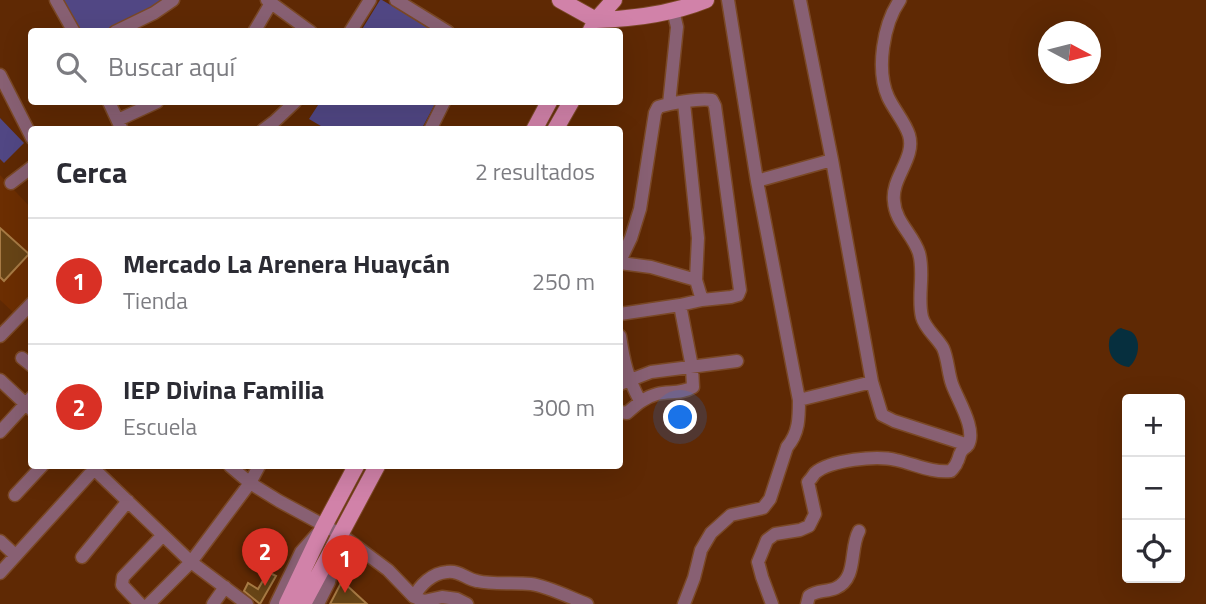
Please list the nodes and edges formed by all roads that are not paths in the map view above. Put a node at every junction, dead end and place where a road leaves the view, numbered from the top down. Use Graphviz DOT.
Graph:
graph roads {
  1 [pos="55,0"];
  2 [pos="173,0"];
  3 [pos="370,0"];
  4 [pos="396,0"];
  5 [pos="560,0"];
  6 [pos="616,0"];
  7 [pos="706,0"];
  8 [pos="728,0"];
  9 [pos="800,0"];
  10 [pos="900,0"];
  11 [pos="269,1"];
  12 [pos="673,10"];
  13 [pos="618,25"];
  14 [pos="593,26"];
  15 [pos="72,28"];
  16 [pos="123,28"];
  17 [pos="257,28"];
  18 [pos="306,28"];
  19 [pos="352,28"];
  20 [pos="442,28"];
  21 [pos="0,75"];
  22 [pos="684,103"];
  23 [pos="669,104"];
  24 [pos="110,105"];
  25 [pos="152,105"];
  26 [pos="292,105"];
  27 [pos="442,105"];
  28 [pos="547,105"];
  29 [pos="569,105"];
  30 [pos="120,125"];
  31 [pos="268,126"];
  32 [pos="432,126"];
  33 [pos="536,126"];
  34 [pos="557,126"];
  35 [pos="28,130"];
  36 [pos="832,160"];
  37 [pos="28,170"];
  38 [pos="757,181"];
  39 [pos="11,183"];
  40 [pos="623,255"];
  41 [pos="623,262"];
  42 [pos="696,279"];
  43 [pos="702,300"];
  44 [pos="680,305"];
  45 [pos="28,307"];
  46 [pos="623,314"];
  47 [pos="0,335"];
  48 [pos="737,361"];
  49 [pos="623,362"];
  50 [pos="692,367"];
  51 [pos="0,380"];
  52 [pos="624,382"];
  53 [pos="872,382"];
  54 [pos="799,400"];
  55 [pos="640,401"];
  56 [pos="28,403"];
  57 [pos="28,405"];
  58 [pos="623,412"];
  59 [pos="0,432"];
  60 [pos="968,445"];
  61 [pos="39,469"];
  62 [pos="91,469"];
  63 [pos="97,469"];
  64 [pos="234,469"];
  65 [pos="257,469"];
  66 [pos="354,469"];
  67 [pos="375,469"];
  68 [pos="250,483"];
  69 [pos="15,495"];
  70 [pos="128,501"];
  71 [pos="324,526"];
  72 [pos="859,531"];
  73 [pos="340,534"];
  74 [pos="163,535"];
  75 [pos="0,541"];
  76 [pos="15,555"];
  77 [pos="82,557"];
  78 [pos="191,562"];
  79 [pos="0,573"];
  80 [pos="225,587"];
  81 [pos="414,597"];
  82 [pos="140,604"];
  83 [pos="149,604"];
  84 [pos="213,604"];
  85 [pos="247,604"];
  86 [pos="276,604"];
  87 [pos="287,604"];
  88 [pos="303,604"];
  89 [pos="317,604"];
  90 [pos="467,604"];
  91 [pos="587,604"];
  92 [pos="684,604"];
  93 [pos="772,604"];
  94 [pos="807,604"];
  1 -- 15 [label="street"];
  2 -- 16 [label="street"];
  3 -- 19 [label="street"];
  4 -- 20 [label="street"];
  5 -- 14 [label="main road"];
  6 -- 13 [label="main road"];
  6 -- 14 [label="main road"];
  7 -- 12 [label="main road"];
  8 -- 38 [label="street"];
  9 -- 36 [label="street"];
  10 -- 60 [label="street"];
  11 -- 17 [label="street"];
  11 -- 18 [label="street"];
  12 -- 13 [label="main road"];
  12 -- 23 [label="street"];
  13 -- 14 [label="main road"];
  21 -- 35 [label="street"];
  22 -- 23 [label="street"];
  22 -- 42 [label="street"];
  22 -- 43 [label="street"];
  23 -- 40 [label="street"];
  24 -- 30 [label="street"];
  25 -- 30 [label="street"];
  26 -- 31 [label="street"];
  27 -- 32 [label="street"];
  28 -- 33 [label="main road"];
  29 -- 34 [label="main road"];
  36 -- 38 [label="street"];
  36 -- 53 [label="street"];
  37 -- 39 [label="street"];
  38 -- 54 [label="street"];
  41 -- 42 [label="street"];
  42 -- 43 [label="street"];
  43 -- 44 [label="street"];
  44 -- 46 [label="street"];
  44 -- 50 [label="street"];
  45 -- 47 [label="street"];
  48 -- 50 [label="street"];
  49 -- 52 [label="street"];
  50 -- 52 [label="street"];
  50 -- 55 [label="street"];
  51 -- 56 [label="street"];
  52 -- 55 [label="street"];
  53 -- 54 [label="street"];
  53 -- 60 [label="street"];
  54 -- 92 [label="street"];
  55 -- 58 [label="street"];
  57 -- 59 [label="street"];
  60 -- 93 [label="street"];
  61 -- 69 [label="street"];
  62 -- 76 [label="street"];
  63 -- 70 [label="street"];
  64 -- 68 [label="street"];
  65 -- 68 [label="street"];
  66 -- 71 [label="main road"];
  67 -- 73 [label="main road"];
  68 -- 71 [label="street"];
  68 -- 78 [label="street"];
  70 -- 74 [label="street"];
  70 -- 77 [label="street"];
  71 -- 73 [label="street"];
  71 -- 86 [label="street"];
  71 -- 87 [label="main road"];
  72 -- 94 [label="street"];
  73 -- 81 [label="street"];
  73 -- 88 [label="main road"];
  73 -- 89 [label="street"];
  74 -- 78 [label="street"];
  74 -- 82 [label="street"];
  75 -- 76 [label="street"];
  76 -- 79 [label="street"];
  78 -- 80 [label="street"];
  78 -- 83 [label="street"];
  80 -- 84 [label="street"];
  80 -- 85 [label="street"];
  81 -- 90 [label="street"];
  81 -- 91 [label="street"];
}
